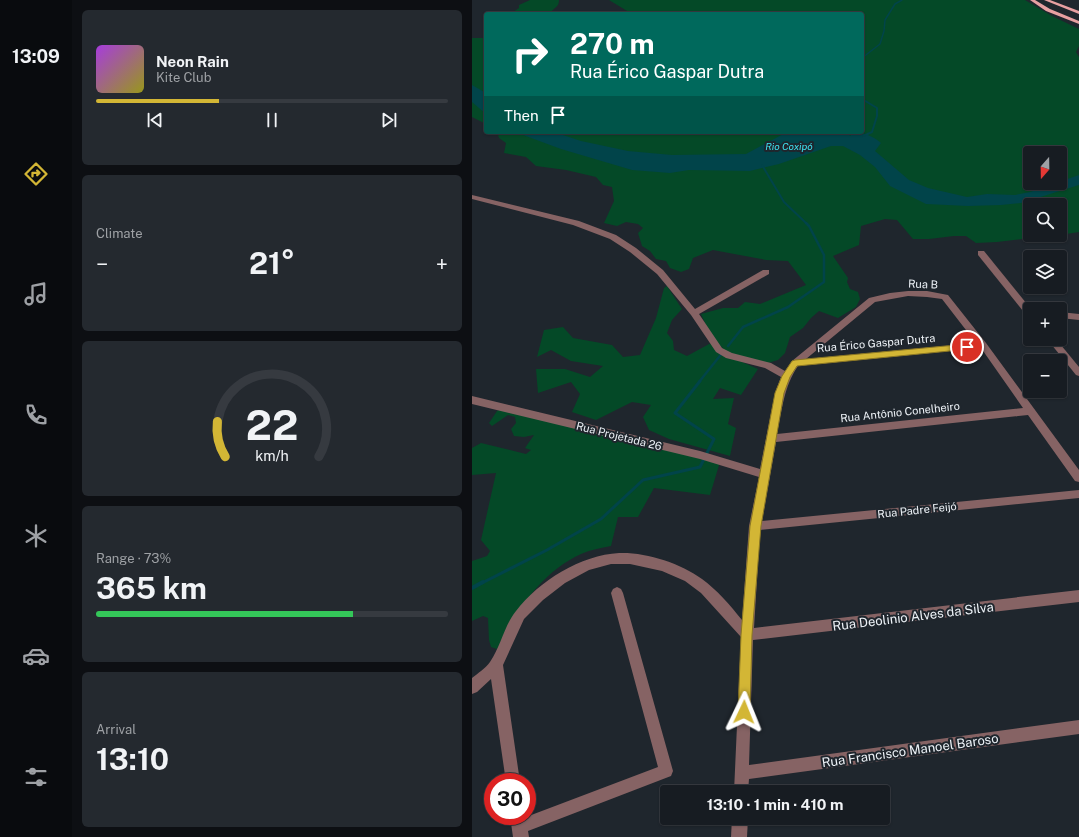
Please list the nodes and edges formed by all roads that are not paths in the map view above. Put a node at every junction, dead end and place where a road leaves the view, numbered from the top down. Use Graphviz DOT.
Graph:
graph roads {
  1 [pos="1032,0"];
  2 [pos="1046,0"];
  3 [pos="1073,11"];
  4 [pos="1079,13"];
  5 [pos="1056,14"];
  6 [pos="1079,23"];
  7 [pos="472,197"];
  8 [pos="981,253"];
  9 [pos="766,272"];
  10 [pos="1023,305"];
  11 [pos="694,313"];
  12 [pos="1067,316"];
  13 [pos="1079,317"];
  14 [pos="983,345"];
  15 [pos="1057,346"];
  16 [pos="795,363"];
  17 [pos="1079,373"];
  18 [pos="786,376"];
  19 [pos="472,400"];
  20 [pos="1030,411"];
  21 [pos="773,438"];
  22 [pos="765,474"];
  23 [pos="1079,478"];
  24 [pos="1079,494"];
  25 [pos="756,526"];
  26 [pos="617,594"];
  27 [pos="1079,596"];
  28 [pos="747,635"];
  29 [pos="496,665"];
  30 [pos="472,687"];
  31 [pos="1079,727"];
  32 [pos="512,773"];
  33 [pos="742,773"];
  34 [pos="741,785"];
  35 [pos="740,825"];
  36 [pos="519,827"];
  37 [pos="739,837"];
  1 -- 5 [label="main road"];
  2 -- 3 [label="main road"];
  3 -- 4 [label="main road"];
  3 -- 5 [label="main road"];
  5 -- 6 [label="main road"];
  7 -- 11 [label="street"];
  8 -- 10 [label="street"];
  9 -- 11 [label="street"];
  11 -- 18 [label="street"];
  12 -- 13 [label="street"];
  14 -- 16 [label="street, Rua Érico Gaspar Dutra"];
  14 -- 16 [label="street, Rua B"];
  14 -- 20 [label="street, Rua B"];
  15 -- 17 [label="street"];
  16 -- 18 [label="street"];
  18 -- 21 [label="street"];
  19 -- 22 [label="street, Rua Projetada 26"];
  20 -- 21 [label="street, Rua Antônio Conelheiro"];
  20 -- 23 [label="street, Rua B"];
  21 -- 22 [label="street"];
  22 -- 25 [label="street"];
  24 -- 25 [label="street, Rua Padre Feijó"];
  25 -- 28 [label="street"];
  26 -- 36 [label="street"];
  27 -- 28 [label="street, Rua Deolinio Alves da Silva"];
  28 -- 29 [label="street"];
  28 -- 33 [label="street"];
  29 -- 30 [label="street"];
  29 -- 32 [label="street"];
  31 -- 33 [label="street, Rua Francisco Manoel Baroso"];
  33 -- 34 [label="street"];
  35 -- 37 [label="street"];
}
